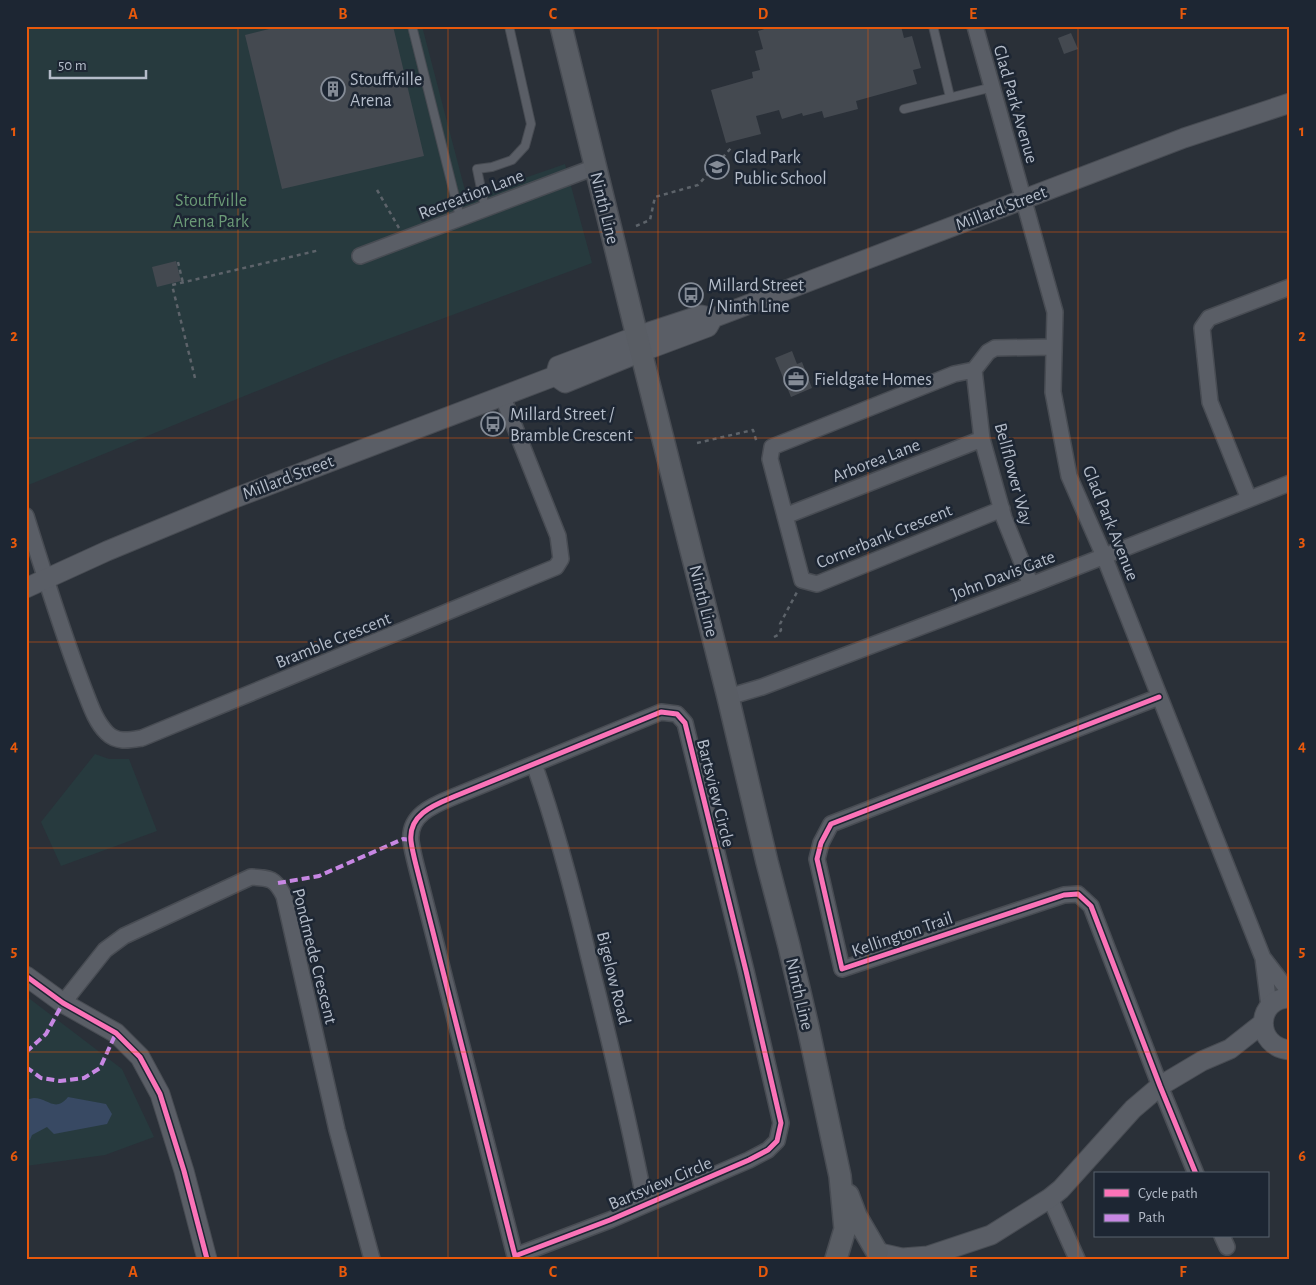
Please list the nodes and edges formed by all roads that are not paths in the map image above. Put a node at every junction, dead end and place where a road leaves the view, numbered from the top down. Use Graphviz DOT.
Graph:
graph roads {
  1 [pos="412,26"];
  2 [pos="509,26"];
  3 [pos="561,26"];
  4 [pos="933,26"];
  5 [pos="975,26"];
  6 [pos="992,87"];
  7 [pos="950,98"];
  8 [pos="1290,103"];
  9 [pos="904,109"];
  10 [pos="595,167"];
  11 [pos="1023,200"];
  12 [pos="485,208"];
  13 [pos="460,218"];
  14 [pos="360,256"];
  15 [pos="1290,287"];
  16 [pos="639,344"];
  17 [pos="1054,347"];
  18 [pos="974,370"];
  19 [pos="502,395"];
  20 [pos="982,440"];
  21 [pos="1290,483"];
  22 [pos="1249,499"];
  23 [pos="1002,509"];
  24 [pos="26,516"];
  25 [pos="785,516"];
  26 [pos="1104,556"];
  27 [pos="45,578"];
  28 [pos="1031,585"];
  29 [pos="26,588"];
  30 [pos="728,697"];
  31 [pos="1159,697"];
  32 [pos="534,764"];
  33 [pos="1263,958"];
  34 [pos="26,976"];
  35 [pos="1290,993"];
  36 [pos="1290,998"];
  37 [pos="64,1003"];
  38 [pos="1266,1014"];
  39 [pos="1230,1049"];
  40 [pos="1284,1051"];
  41 [pos="1160,1086"];
  42 [pos="1195,1172"];
  43 [pos="840,1176"];
  44 [pos="1050,1198"];
  45 [pos="645,1203"];
  46 [pos="881,1254"];
  47 [pos="516,1257"];
  48 [pos="926,1257"];
  49 [pos="207,1259"];
  50 [pos="372,1259"];
  51 [pos="838,1259"];
  52 [pos="1077,1259"];
  1 -- 13 [label="lane"];
  2 -- 12 [label="lane"];
  3 -- 10 [label="main road, Ninth Line"];
  4 -- 7 [label="lane"];
  5 -- 6 [label="street, Glad Park Avenue"];
  6 -- 7 [label="lane"];
  6 -- 11 [label="street, Glad Park Avenue"];
  7 -- 9 [label="lane"];
  8 -- 11 [label="street, Millard Street"];
  10 -- 12 [label="street, Recreation Lane"];
  10 -- 16 [label="main road, Ninth Line"];
  11 -- 16 [label="street, Millard Street"];
  11 -- 17 [label="street, Glad Park Avenue"];
  12 -- 13 [label="street, Recreation Lane"];
  13 -- 14 [label="street, Recreation Lane"];
  15 -- 22 [label="street"];
  16 -- 19 [label="street, Millard Street"];
  16 -- 30 [label="main road, Ninth Line"];
  17 -- 18 [label="street"];
  17 -- 26 [label="street, Glad Park Avenue"];
  18 -- 20 [label="street, Bellflower Way"];
  18 -- 25 [label="street, Cornerbank Crescent"];
  19 -- 27 [label="street, Millard Street"];
  19 -- 27 [label="street, Bramble Crescent"];
  20 -- 23 [label="street, Bellflower Way"];
  20 -- 25 [label="street, Arborea Lane"];
  21 -- 22 [label="street, John Davis Gate"];
  22 -- 26 [label="street, John Davis Gate"];
  23 -- 25 [label="street, Cornerbank Crescent"];
  23 -- 28 [label="street, Bellflower Way"];
  24 -- 27 [label="street, Bramble Crescent"];
  26 -- 28 [label="street, John Davis Gate"];
  26 -- 31 [label="street, Glad Park Avenue"];
  27 -- 29 [label="street, Millard Street"];
  28 -- 30 [label="street, John Davis Gate"];
  30 -- 43 [label="main road, Ninth Line"];
  31 -- 33 [label="street, Glad Park Avenue"];
  31 -- 41 [label="street, Kellington Trail"];
  32 -- 45 [label="street, Bigelow Road"];
  32 -- 45 [label="street, Bartsview Circle"];
  32 -- 47 [label="street, Bartsview Circle"];
  33 -- 35 [label="street, Glad Park Avenue"];
  33 -- 38 [label="street, Glad Park Avenue"];
  34 -- 37 [label="street"];
  36 -- 38 [label="street"];
  37 -- 49 [label="street"];
  37 -- 50 [label="street, Pondmede Crescent"];
  38 -- 39 [label="street"];
  38 -- 40 [label="street"];
  39 -- 40 [label="street"];
  39 -- 41 [label="street"];
  41 -- 42 [label="street"];
  41 -- 44 [label="street"];
  43 -- 46 [label="main road, Ninth Line"];
  43 -- 51 [label="main road, Ninth Line"];
  44 -- 48 [label="street"];
  44 -- 52 [label="street"];
  45 -- 47 [label="street, Bartsview Circle"];
  46 -- 48 [label="street"];
  46 -- 51 [label="main road"];
}
